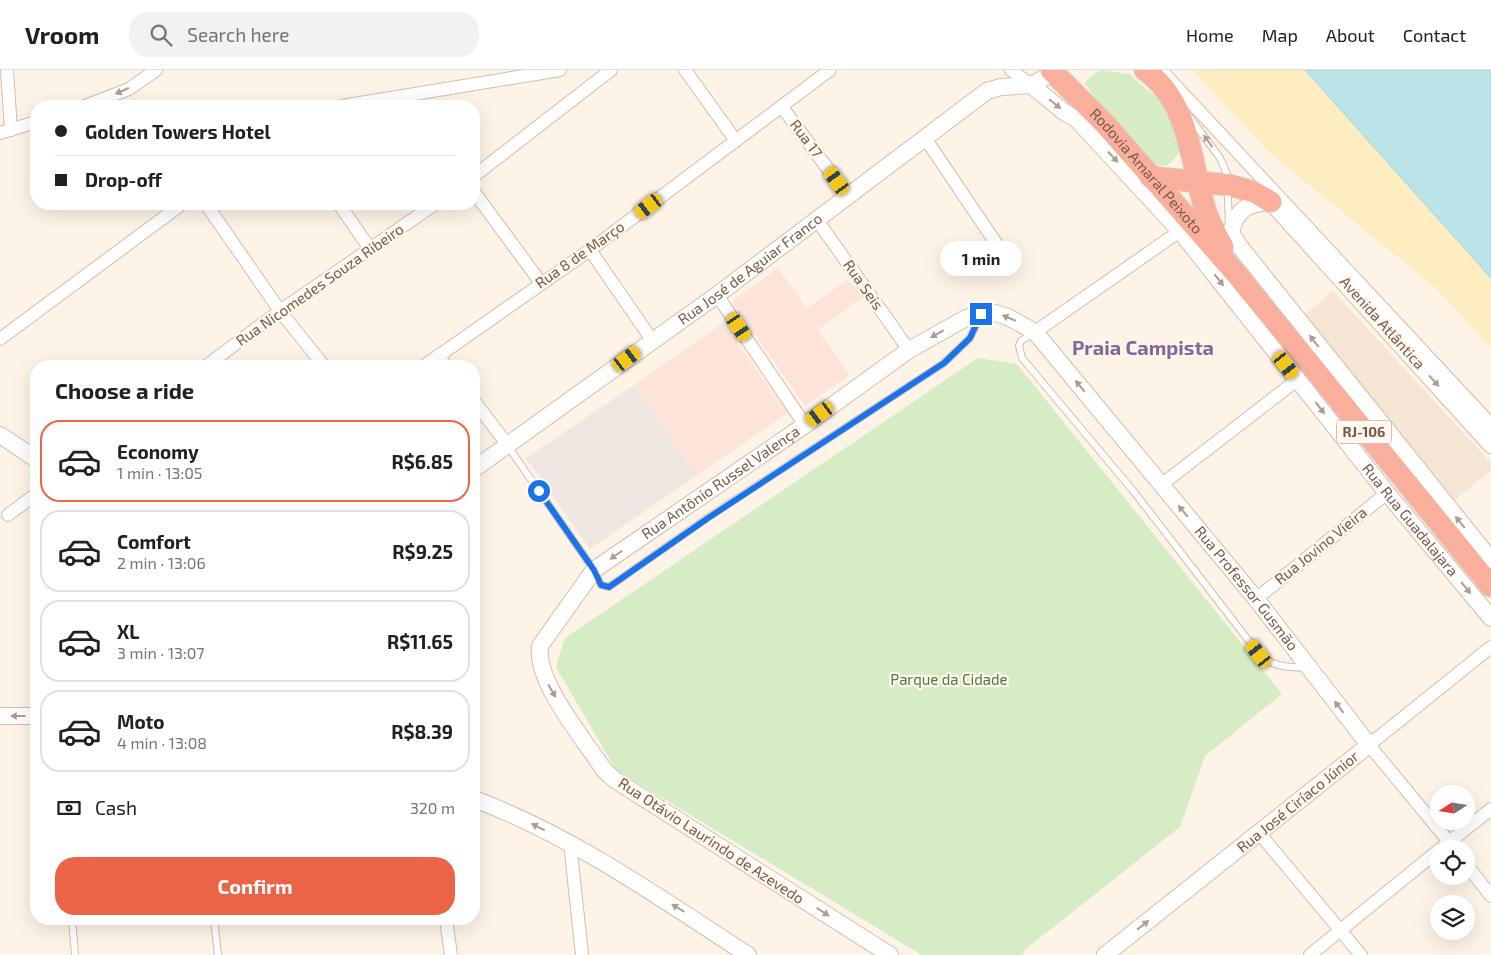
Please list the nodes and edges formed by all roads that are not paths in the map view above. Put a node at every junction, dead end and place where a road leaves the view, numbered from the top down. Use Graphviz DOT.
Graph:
graph roads {
  1 [pos="7,70"];
  2 [pos="156,70"];
  3 [pos="560,70"];
  4 [pos="611,70"];
  5 [pos="685,70"];
  6 [pos="830,70"];
  7 [pos="1011,70"];
  8 [pos="1055,71"];
  9 [pos="1154,72"];
  10 [pos="1031,85"];
  11 [pos="100,100"];
  12 [pos="378,100"];
  13 [pos="782,107"];
  14 [pos="1080,122"];
  15 [pos="30,124"];
  16 [pos="6,132"];
  17 [pos="925,138"];
  18 [pos="1117,140"];
  19 [pos="736,141"];
  20 [pos="1194,153"];
  21 [pos="480,171"];
  22 [pos="1154,177"];
  23 [pos="1198,182"];
  24 [pos="1229,184"];
  25 [pos="848,196"];
  26 [pos="480,200"];
  27 [pos="1271,202"];
  28 [pos="174,210"];
  29 [pos="210,210"];
  30 [pos="343,210"];
  31 [pos="426,210"];
  32 [pos="817,220"];
  33 [pos="1180,231"];
  34 [pos="1232,233"];
  35 [pos="370,249"];
  36 [pos="590,250"];
  37 [pos="1004,255"];
  38 [pos="1238,276"];
  39 [pos="541,283"];
  40 [pos="717,295"];
  41 [pos="280,311"];
  42 [pos="981,314"];
  43 [pos="1035,332"];
  44 [pos="0,339"];
  45 [pos="652,340"];
  46 [pos="909,350"];
  47 [pos="438,356"];
  48 [pos="214,360"];
  49 [pos="319,360"];
  50 [pos="432,360"];
  51 [pos="441,360"];
  52 [pos="1297,380"];
  53 [pos="480,409"];
  54 [pos="805,425"];
  55 [pos="1491,431"];
  56 [pos="0,435"];
  57 [pos="507,444"];
  58 [pos="1491,445"];
  59 [pos="30,455"];
  60 [pos="480,464"];
  61 [pos="1161,485"];
  62 [pos="1387,492"];
  63 [pos="30,498"];
  64 [pos="8,515"];
  65 [pos="1491,560"];
  66 [pos="594,570"];
  67 [pos="1491,586"];
  68 [pos="1256,599"];
  69 [pos="1491,618"];
  70 [pos="540,646"];
  71 [pos="1491,647"];
  72 [pos="1309,668"];
  73 [pos="0,716"];
  74 [pos="30,716"];
  75 [pos="1369,746"];
  76 [pos="480,800"];
  77 [pos="1491,809"];
  78 [pos="1259,833"];
  79 [pos="1441,840"];
  80 [pos="1454,840"];
  81 [pos="570,843"];
  82 [pos="1430,860"];
  83 [pos="1475,876"];
  84 [pos="1491,896"];
  85 [pos="72,925"];
  86 [pos="215,925"];
  87 [pos="447,925"];
  88 [pos="1341,930"];
  89 [pos="718,936"];
  90 [pos="75,955"];
  91 [pos="218,955"];
  92 [pos="450,955"];
  93 [pos="582,955"];
  94 [pos="725,955"];
  95 [pos="748,955"];
  96 [pos="890,955"];
  97 [pos="1104,955"];
  98 [pos="1310,955"];
  99 [pos="1361,955"];
  1 -- 16 [label="street"];
  2 -- 11 [label="street, one-way"];
  3 -- 12 [label="street"];
  4 -- 21 [label="street"];
  5 -- 19 [label="street"];
  6 -- 13 [label="street, Rua 8 de Março"];
  7 -- 10 [label="street"];
  8 -- 10 [label="street, Rua José de Aguiar Franco"];
  8 -- 18 [label="highway, Rodovia Amaral Peixoto / RJ-106"];
  9 -- 20 [label="highway, Rodovia Amaral Peixoto / RJ-106"];
  24 -- 9 [label="lane, one-way"];
  9 -- 55 [label="street"];
  10 -- 14 [label="street, one-way"];
  10 -- 17 [label="street, Rua José de Aguiar Franco"];
  13 -- 19 [label="street, Rua 8 de Março"];
  13 -- 25 [label="street, Rua 17"];
  14 -- 18 [label="street"];
  14 -- 33 [label="street, Rua Rua Guadalajara, one-way"];
  15 -- 16 [label="street"];
  17 -- 25 [label="street, Rua José de Aguiar Franco"];
  17 -- 37 [label="street"];
  18 -- 22 [label="highway, Rodovia Amaral Peixoto / RJ-106"];
  19 -- 36 [label="street, Rua 8 de Março"];
  20 -- 22 [label="highway"];
  20 -- 23 [label="highway, Rodovia Amaral Peixoto / RJ-106"];
  22 -- 23 [label="highway"];
  22 -- 38 [label="highway, Rodovia Amaral Peixoto / RJ-106"];
  23 -- 24 [label="highway"];
  23 -- 38 [label="highway, Rodovia Amaral Peixoto / RJ-106"];
  24 -- 27 [label="highway"];
  24 -- 34 [label="lane"];
  25 -- 32 [label="street, Rua José de Aguiar Franco"];
  26 -- 39 [label="street"];
  27 -- 34 [label="street"];
  27 -- 58 [label="street, Avenida Atlântica, one-way"];
  28 -- 44 [label="street"];
  29 -- 41 [label="street"];
  30 -- 35 [label="street"];
  31 -- 35 [label="street, Rua Nicomedes Souza Ribeiro"];
  32 -- 40 [label="street, Rua José de Aguiar Franco"];
  32 -- 46 [label="street, Rua Seis"];
  33 -- 43 [label="street"];
  33 -- 52 [label="street, Rua Rua Guadalajara, one-way"];
  65 -- 34 [label="street, one-way"];
  35 -- 41 [label="street, Rua Nicomedes Souza Ribeiro"];
  36 -- 39 [label="street, Rua 8 de Março"];
  36 -- 45 [label="street"];
  38 -- 67 [label="highway, Rodovia Amaral Peixoto / RJ-106"];
  39 -- 47 [label="street, Rua 8 de Março"];
  40 -- 45 [label="street, Rua José de Aguiar Franco"];
  40 -- 54 [label="street"];
  41 -- 48 [label="street, Rua Nicomedes Souza Ribeiro"];
  41 -- 49 [label="street"];
  43 -- 42 [label="street, Rua Antônio Russel Valença, one-way"];
  42 -- 46 [label="street, Rua Antônio Russel Valença, one-way"];
  42 -- 66 [label="lane"];
  61 -- 43 [label="street, Rua Professor Gusmão, one-way"];
  43 -- 72 [label="lane"];
  45 -- 57 [label="street, Rua José de Aguiar Franco"];
  46 -- 54 [label="street, Rua Antônio Russel Valença"];
  47 -- 50 [label="street, Rua 8 de Março"];
  47 -- 51 [label="street"];
  52 -- 61 [label="street"];
  52 -- 62 [label="street, Rua Rua Guadalajara, one-way"];
  53 -- 57 [label="street"];
  54 -- 66 [label="street, Rua Antônio Russel Valença, one-way"];
  56 -- 59 [label="street"];
  57 -- 60 [label="street, Rua José de Aguiar Franco"];
  57 -- 66 [label="lane"];
  68 -- 61 [label="street, Rua Professor Gusmão, one-way"];
  62 -- 68 [label="street, Rua Jovino Vieira"];
  62 -- 69 [label="street, Rua Rua Guadalajara, one-way"];
  63 -- 64 [label="street"];
  66 -- 70 [label="street, Rua Antônio Russel Valença"];
  68 -- 72 [label="street, Rua Professor Gusmão"];
  70 -- 96 [label="street, Rua Otávio Laurindo de Azevedo, one-way"];
  71 -- 75 [label="street, Rua José Ciríaco Júnior"];
  75 -- 72 [label="street, Rua Professor Gusmão, one-way"];
  74 -- 73 [label="street, one-way"];
  75 -- 78 [label="street, Rua José Ciríaco Júnior"];
  75 -- 79 [label="street, Rua Professor Gusmão"];
  81 -- 76 [label="street, one-way"];
  77 -- 80 [label="street"];
  78 -- 88 [label="street"];
  97 -- 78 [label="street, Rua José Ciríaco Júnior, one-way"];
  89 -- 81 [label="street, one-way"];
  81 -- 93 [label="street"];
  82 -- 88 [label="street"];
  83 -- 84 [label="street"];
  85 -- 90 [label="lane"];
  86 -- 91 [label="lane"];
  87 -- 92 [label="street"];
  88 -- 98 [label="street"];
  88 -- 99 [label="street"];
  89 -- 94 [label="street"];
  89 -- 95 [label="street"];
}
